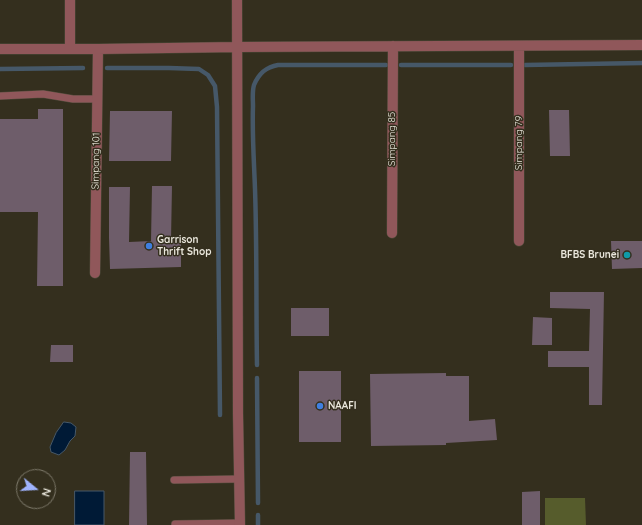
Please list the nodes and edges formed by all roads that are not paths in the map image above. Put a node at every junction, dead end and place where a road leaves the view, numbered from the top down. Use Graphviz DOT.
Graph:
graph roads {
  1 [pos="70,0"];
  2 [pos="237,0"];
  3 [pos="642,45"];
  4 [pos="238,46"];
  5 [pos="393,46"];
  6 [pos="519,46"];
  7 [pos="0,49"];
  8 [pos="70,49"];
  9 [pos="98,49"];
  10 [pos="0,96"];
  11 [pos="97,99"];
  12 [pos="392,233"];
  13 [pos="519,241"];
  14 [pos="95,273"];
  15 [pos="239,479"];
  16 [pos="174,480"];
  17 [pos="174,524"];
  18 [pos="240,524"];
  1 -- 8 [label="street"];
  2 -- 4 [label="street"];
  3 -- 6 [label="street"];
  4 -- 5 [label="street"];
  4 -- 9 [label="street"];
  4 -- 15 [label="street"];
  5 -- 6 [label="street"];
  5 -- 12 [label="street, Simpang 85"];
  6 -- 13 [label="street, Simpang 79"];
  7 -- 8 [label="street"];
  8 -- 9 [label="street"];
  9 -- 11 [label="street, Simpang 101"];
  10 -- 11 [label="lane"];
  11 -- 14 [label="street, Simpang 101"];
  15 -- 16 [label="lane"];
  15 -- 18 [label="street"];
  17 -- 18 [label="lane"];
}
